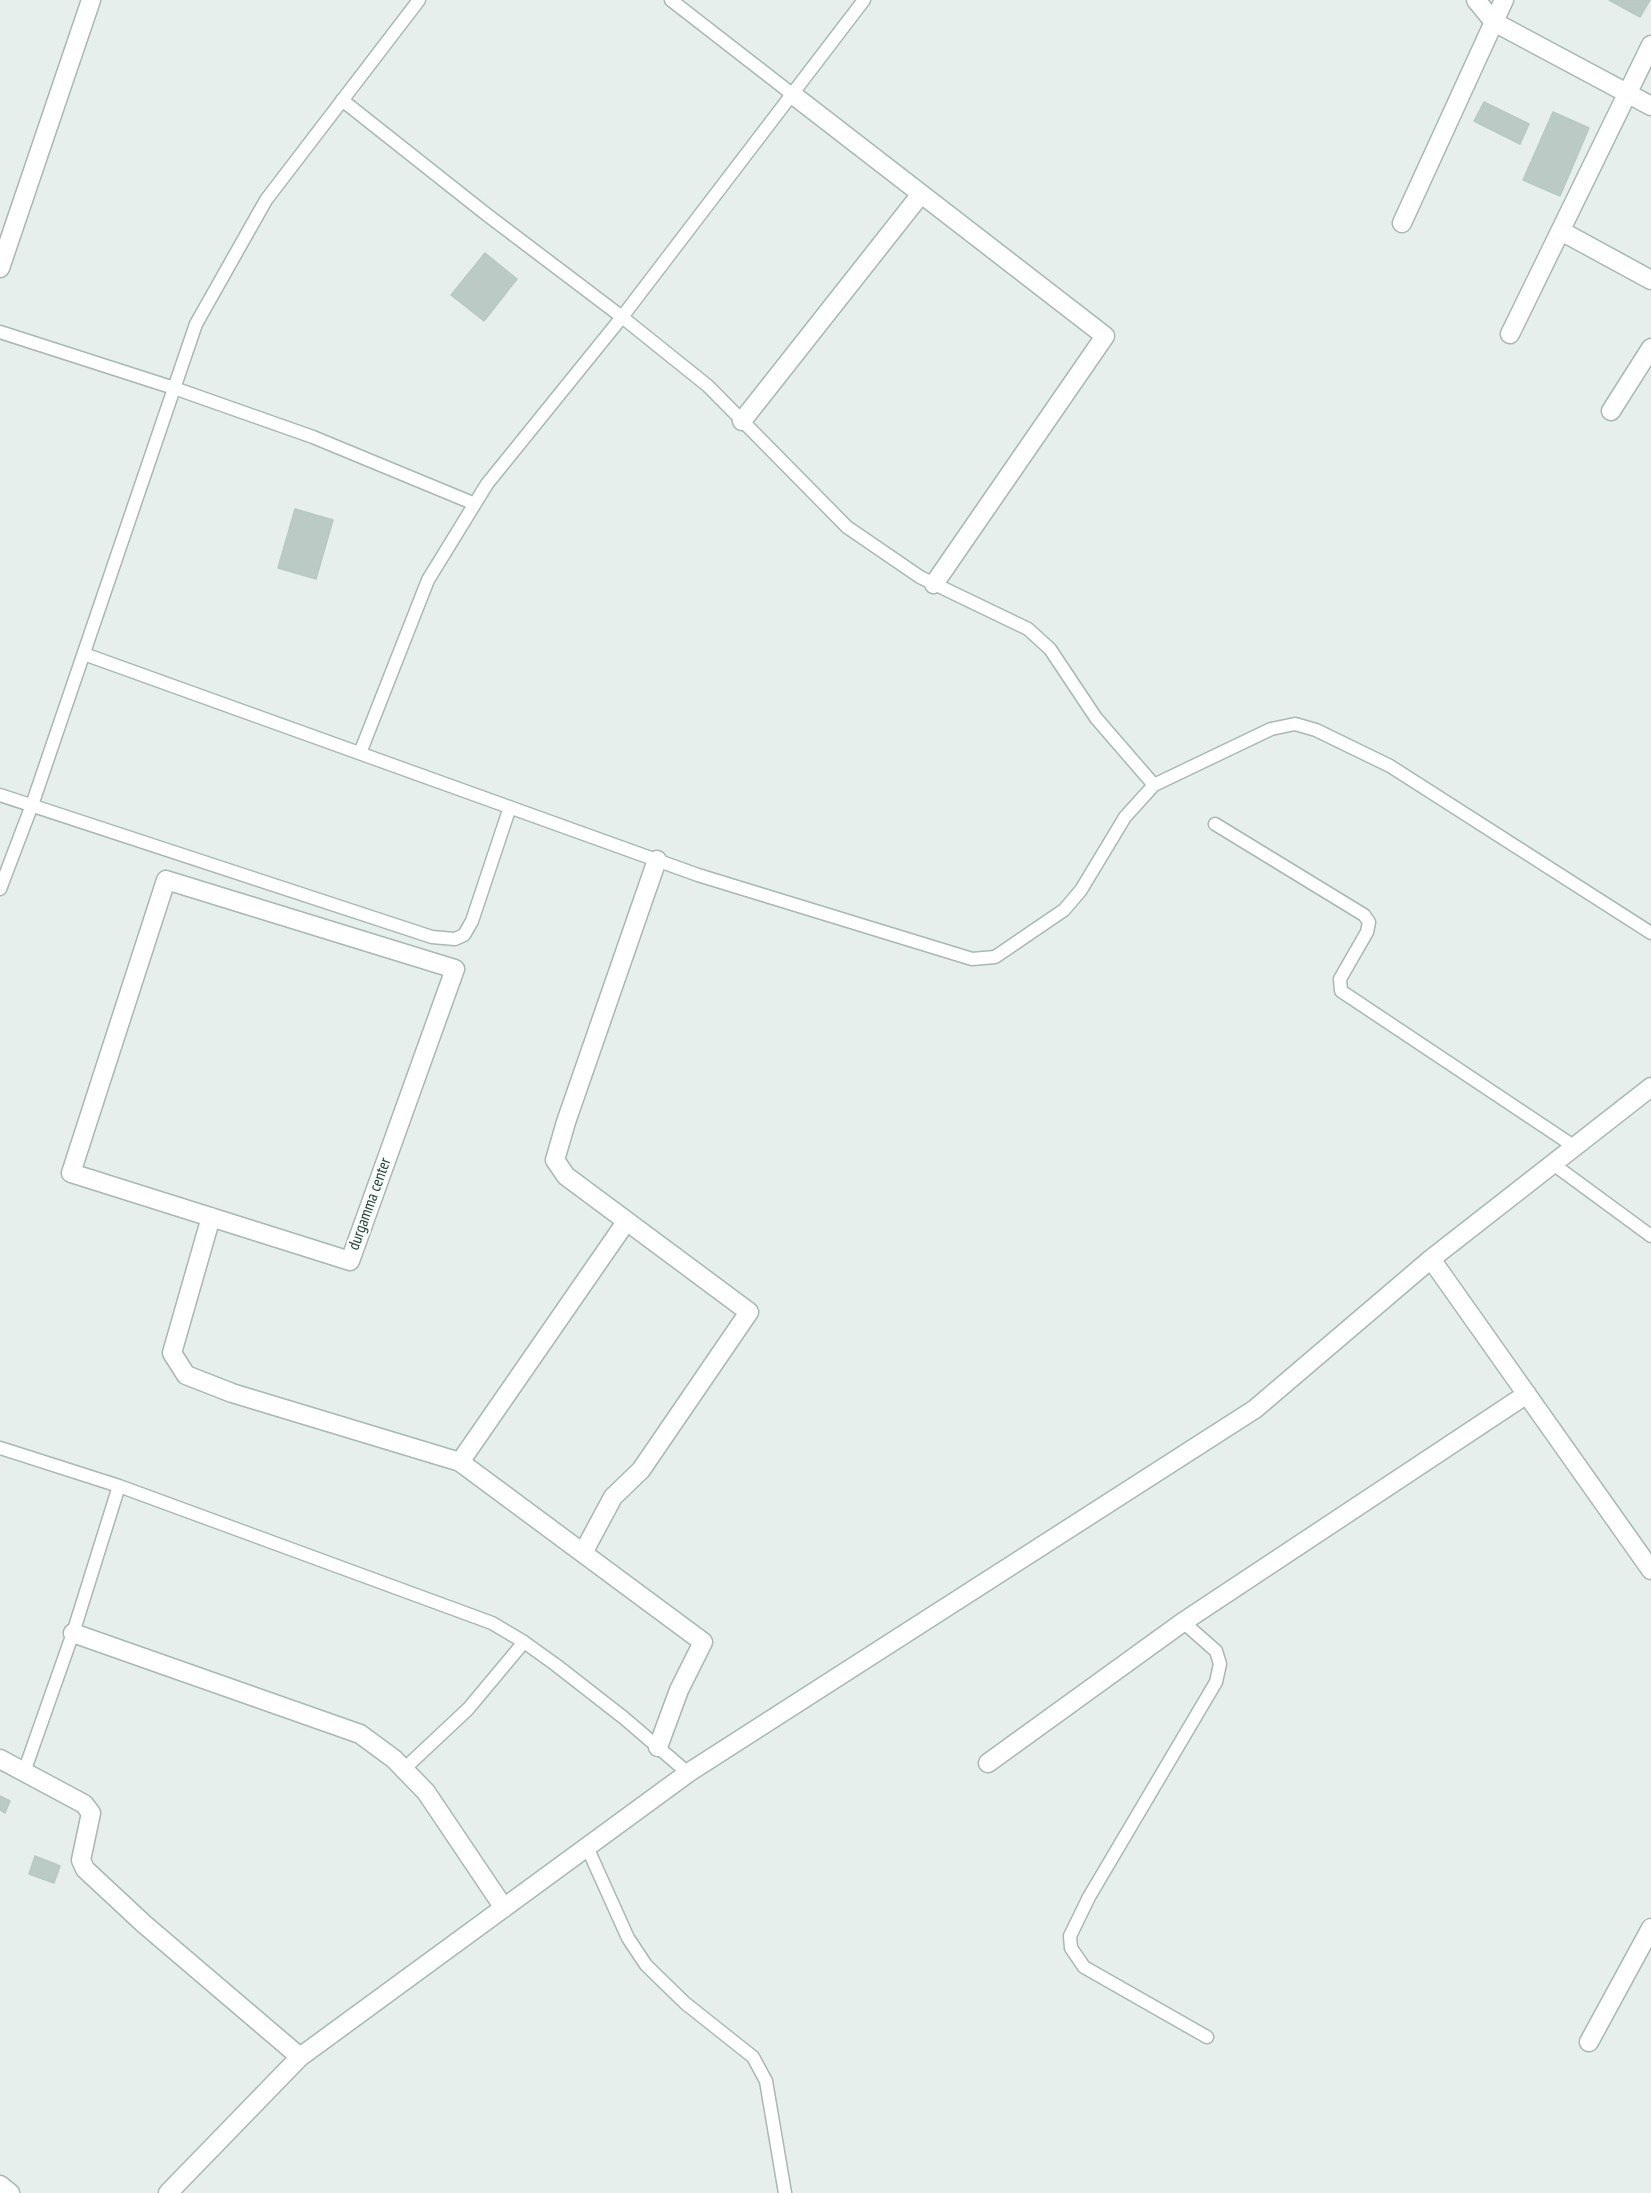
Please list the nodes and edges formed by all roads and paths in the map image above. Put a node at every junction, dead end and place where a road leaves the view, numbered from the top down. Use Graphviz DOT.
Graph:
graph roads {
  1 [pos="91,0"];
  2 [pos="418,0"];
  3 [pos="671,0"];
  4 [pos="864,0"];
  5 [pos="1476,0"];
  6 [pos="1504,0"];
  7 [pos="1494,21"];
  8 [pos="1651,45"];
  9 [pos="1628,93"];
  10 [pos="792,94"];
  11 [pos="342,100"];
  12 [pos="1651,106"];
  13 [pos="921,194"];
  14 [pos="1402,223"];
  15 [pos="1561,231"];
  16 [pos="0,268"];
  17 [pos="1651,280"];
  18 [pos="622,317"];
  19 [pos="0,332"];
  20 [pos="1510,334"];
  21 [pos="1651,348"];
  22 [pos="174,388"];
  23 [pos="1611,411"];
  24 [pos="742,421"];
  25 [pos="475,504"];
  26 [pos="934,584"];
  27 [pos="84,654"];
  28 [pos="360,753"];
  29 [pos="1155,785"];
  30 [pos="0,795"];
  31 [pos="32,805"];
  32 [pos="510,807"];
  33 [pos="1215,824"];
  34 [pos="657,860"];
  35 [pos="0,889"];
  36 [pos="1651,933"];
  37 [pos="1651,1087"];
  38 [pos="1575,1147"];
  39 [pos="1553,1164"];
  40 [pos="211,1217"];
  41 [pos="626,1222"];
  42 [pos="1651,1236"];
  43 [pos="1431,1260"];
  44 [pos="1527,1394"];
  45 [pos="0,1448"];
  46 [pos="460,1462"];
  47 [pos="119,1486"];
  48 [pos="583,1553"];
  49 [pos="1651,1570"];
  50 [pos="1183,1622"];
  51 [pos="73,1633"];
  52 [pos="524,1642"];
  53 [pos="658,1747"];
  54 [pos="0,1759"];
  55 [pos="988,1763"];
  56 [pos="404,1768"];
  57 [pos="24,1772"];
  58 [pos="688,1773"];
  59 [pos="587,1847"];
  60 [pos="504,1908"];
  61 [pos="1651,1928"];
  62 [pos="1207,2037"];
  63 [pos="1589,2042"];
  64 [pos="300,2057"];
  65 [pos="0,2185"];
  66 [pos="10,2193"];
  67 [pos="168,2193"];
  68 [pos="785,2193"];
  1 -- 16 [label="street"];
  2 -- 11 [label="lane"];
  3 -- 10 [label="lane"];
  4 -- 10 [label="lane"];
  5 -- 7 [label="street"];
  6 -- 7 [label="street"];
  7 -- 9 [label="street"];
  7 -- 14 [label="street"];
  8 -- 9 [label="street"];
  9 -- 12 [label="street"];
  9 -- 15 [label="street"];
  10 -- 13 [label="street"];
  10 -- 18 [label="lane"];
  11 -- 18 [label="lane"];
  11 -- 22 [label="lane"];
  13 -- 24 [label="street"];
  13 -- 26 [label="street"];
  15 -- 17 [label="street"];
  15 -- 20 [label="street"];
  18 -- 24 [label="lane"];
  18 -- 25 [label="lane"];
  19 -- 22 [label="lane"];
  21 -- 23 [label="street"];
  22 -- 25 [label="lane"];
  22 -- 27 [label="lane"];
  24 -- 26 [label="lane"];
  25 -- 28 [label="lane"];
  26 -- 29 [label="lane"];
  27 -- 28 [label="lane"];
  27 -- 31 [label="lane"];
  28 -- 32 [label="lane"];
  29 -- 34 [label="lane"];
  29 -- 36 [label="lane"];
  30 -- 31 [label="lane"];
  31 -- 32 [label="lane"];
  31 -- 35 [label="lane"];
  32 -- 34 [label="lane"];
  33 -- 38 [label="lane"];
  34 -- 41 [label="street"];
  37 -- 38 [label="street"];
  38 -- 39 [label="street"];
  39 -- 42 [label="lane"];
  39 -- 43 [label="street"];
  40 -- 40 [label="street, durgamma center"];
  40 -- 46 [label="street"];
  41 -- 46 [label="street"];
  41 -- 48 [label="street"];
  43 -- 44 [label="street"];
  43 -- 58 [label="street"];
  44 -- 49 [label="street"];
  44 -- 50 [label="street"];
  45 -- 47 [label="lane"];
  46 -- 48 [label="street"];
  47 -- 51 [label="lane"];
  47 -- 52 [label="lane"];
  48 -- 53 [label="street"];
  50 -- 55 [label="street"];
  50 -- 62 [label="lane"];
  51 -- 56 [label="street"];
  51 -- 57 [label="lane"];
  52 -- 53 [label="lane"];
  52 -- 56 [label="lane"];
  53 -- 58 [label="lane"];
  54 -- 57 [label="street"];
  56 -- 60 [label="street"];
  57 -- 64 [label="street"];
  58 -- 59 [label="street"];
  59 -- 60 [label="street"];
  59 -- 68 [label="lane"];
  60 -- 64 [label="street"];
  61 -- 63 [label="street"];
  64 -- 67 [label="street"];
  65 -- 66 [label="street"];
}
